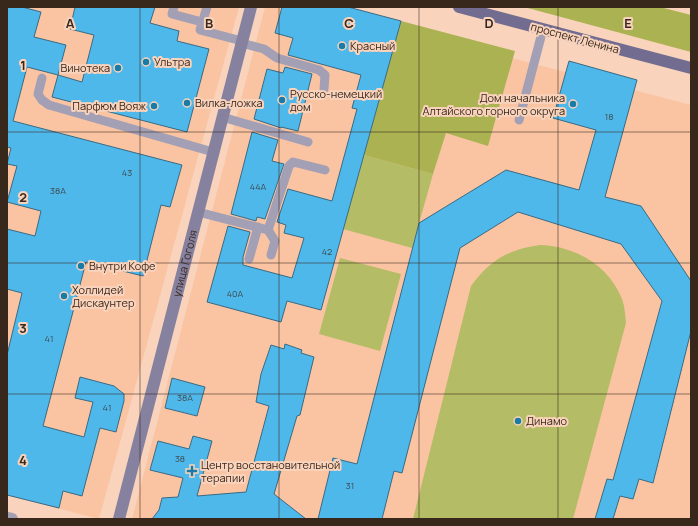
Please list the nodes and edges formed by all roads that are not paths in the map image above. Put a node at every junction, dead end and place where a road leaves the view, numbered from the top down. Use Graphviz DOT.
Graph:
graph roads {
  1 [pos="174,7"];
  2 [pos="206,7"];
  3 [pos="251,7"];
  4 [pos="459,7"];
  5 [pos="202,22"];
  6 [pos="543,29"];
  7 [pos="242,42"];
  8 [pos="691,68"];
  9 [pos="42,78"];
  10 [pos="324,89"];
  11 [pos="222,117"];
  12 [pos="519,120"];
  13 [pos="308,142"];
  14 [pos="213,152"];
  15 [pos="325,170"];
  16 [pos="198,212"];
  17 [pos="258,227"];
  18 [pos="268,230"];
  19 [pos="271,255"];
  20 [pos="249,259"];
  21 [pos="7,518"];
  22 [pos="12,519"];
  23 [pos="120,519"];
  1 -- 5 [label="lane"];
  2 -- 5 [label="lane"];
  3 -- 7 [label="street, улица Гоголя"];
  4 -- 6 [label="main road, проспект Ленина"];
  5 -- 7 [label="lane"];
  6 -- 8 [label="main road, проспект Ленина"];
  6 -- 12 [label="lane"];
  7 -- 10 [label="lane"];
  7 -- 11 [label="street, улица Гоголя"];
  9 -- 14 [label="lane"];
  11 -- 13 [label="lane"];
  11 -- 14 [label="street, улица Гоголя"];
  14 -- 16 [label="street, улица Гоголя"];
  15 -- 18 [label="lane"];
  16 -- 17 [label="lane"];
  16 -- 23 [label="street, улица Гоголя"];
  17 -- 18 [label="lane"];
  17 -- 20 [label="lane"];
  18 -- 19 [label="lane"];
  21 -- 22 [label="street"];
}
